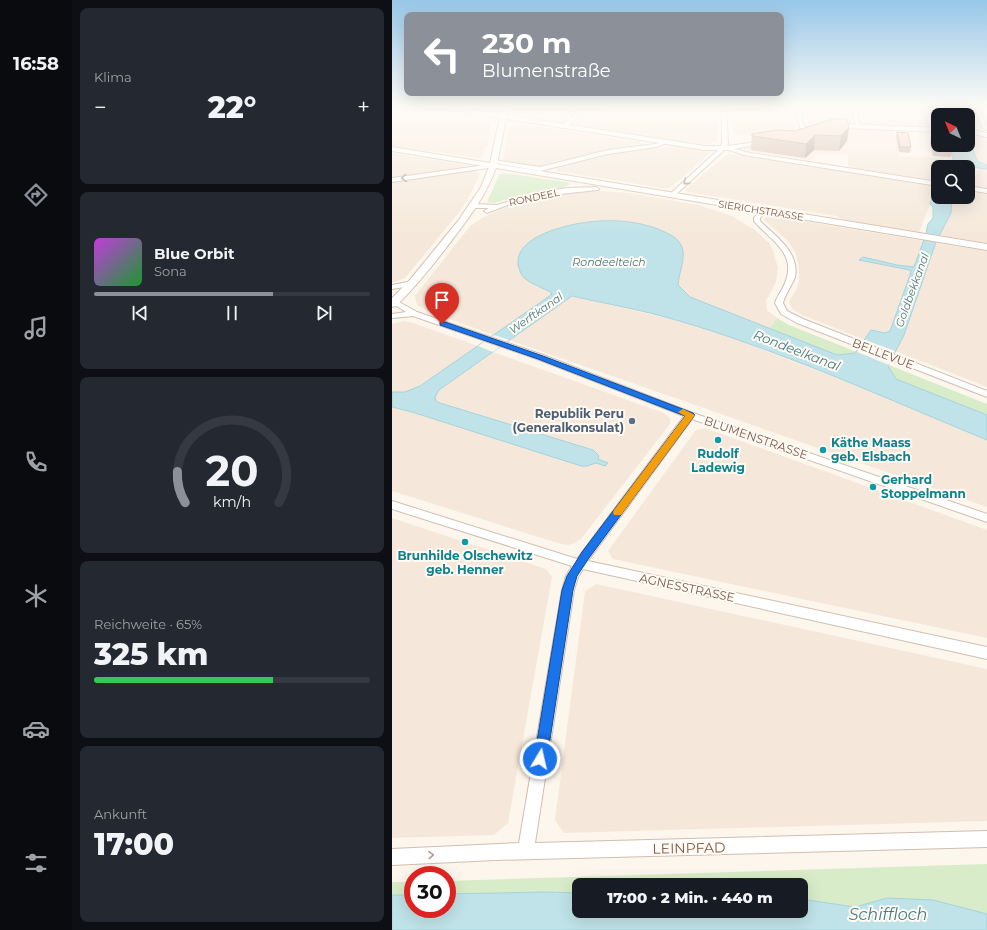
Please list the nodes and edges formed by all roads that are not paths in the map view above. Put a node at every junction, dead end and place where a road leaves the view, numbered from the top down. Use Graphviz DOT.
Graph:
graph roads {
  1 [pos="395,150"];
  2 [pos="496,150"];
  3 [pos="619,150"];
  4 [pos="721,150"];
  5 [pos="734,150"];
  6 [pos="493,164"];
  7 [pos="533,171"];
  8 [pos="392,180"];
  9 [pos="582,181"];
  10 [pos="931,183"];
  11 [pos="572,189"];
  12 [pos="596,189"];
  13 [pos="975,189"];
  14 [pos="987,192"];
  15 [pos="671,196"];
  16 [pos="473,206"];
  17 [pos="496,206"];
  18 [pos="487,210"];
  19 [pos="763,210"];
  20 [pos="987,247"];
  21 [pos="413,283"];
  22 [pos="392,288"];
  23 [pos="393,302"];
  24 [pos="414,314"];
  25 [pos="392,316"];
  26 [pos="987,394"];
  27 [pos="690,415"];
  28 [pos="392,505"];
  29 [pos="987,518"];
  30 [pos="579,564"];
  31 [pos="987,653"];
  32 [pos="987,839"];
  33 [pos="526,851"];
  34 [pos="392,857"];
  1 -- 6 [label="main road, SIERICHSTRASSE"];
  2 -- 6 [label="main road"];
  3 -- 7 [label="street"];
  4 -- 15 [label="street, one-way"];
  5 -- 10 [label="street"];
  6 -- 7 [label="main road, SIERICHSTRASSE"];
  6 -- 8 [label="street, one-way"];
  6 -- 16 [label="main road"];
  7 -- 9 [label="main road, SIERICHSTRASSE"];
  9 -- 11 [label="street, RONDEEL"];
  9 -- 15 [label="main road, SIERICHSTRASSE"];
  11 -- 12 [label="street, RONDEEL"];
  11 -- 17 [label="street, RONDEEL"];
  13 -- 14 [label="street"];
  15 -- 19 [label="main road, SIERICHSTRASSE"];
  16 -- 17 [label="street, RONDEEL"];
  16 -- 21 [label="main road"];
  17 -- 18 [label="street, RONDEEL"];
  19 -- 20 [label="main road, SIERICHSTRASSE"];
  19 -- 26 [label="street, BELLEVUE"];
  21 -- 22 [label="street"];
  21 -- 23 [label="main road"];
  23 -- 24 [label="street, BLUMENSTRASSE"];
  24 -- 25 [label="street, BLUMENSTRASSE"];
  24 -- 27 [label="street, BLUMENSTRASSE"];
  27 -- 29 [label="street, BLUMENSTRASSE"];
  27 -- 30 [label="street"];
  28 -- 30 [label="street, AGNESSTRASSE"];
  30 -- 31 [label="street, AGNESSTRASSE"];
  30 -- 33 [label="street"];
  32 -- 33 [label="street, LEINPFAD"];
  34 -- 33 [label="street, LEINPFAD, one-way"];
}
